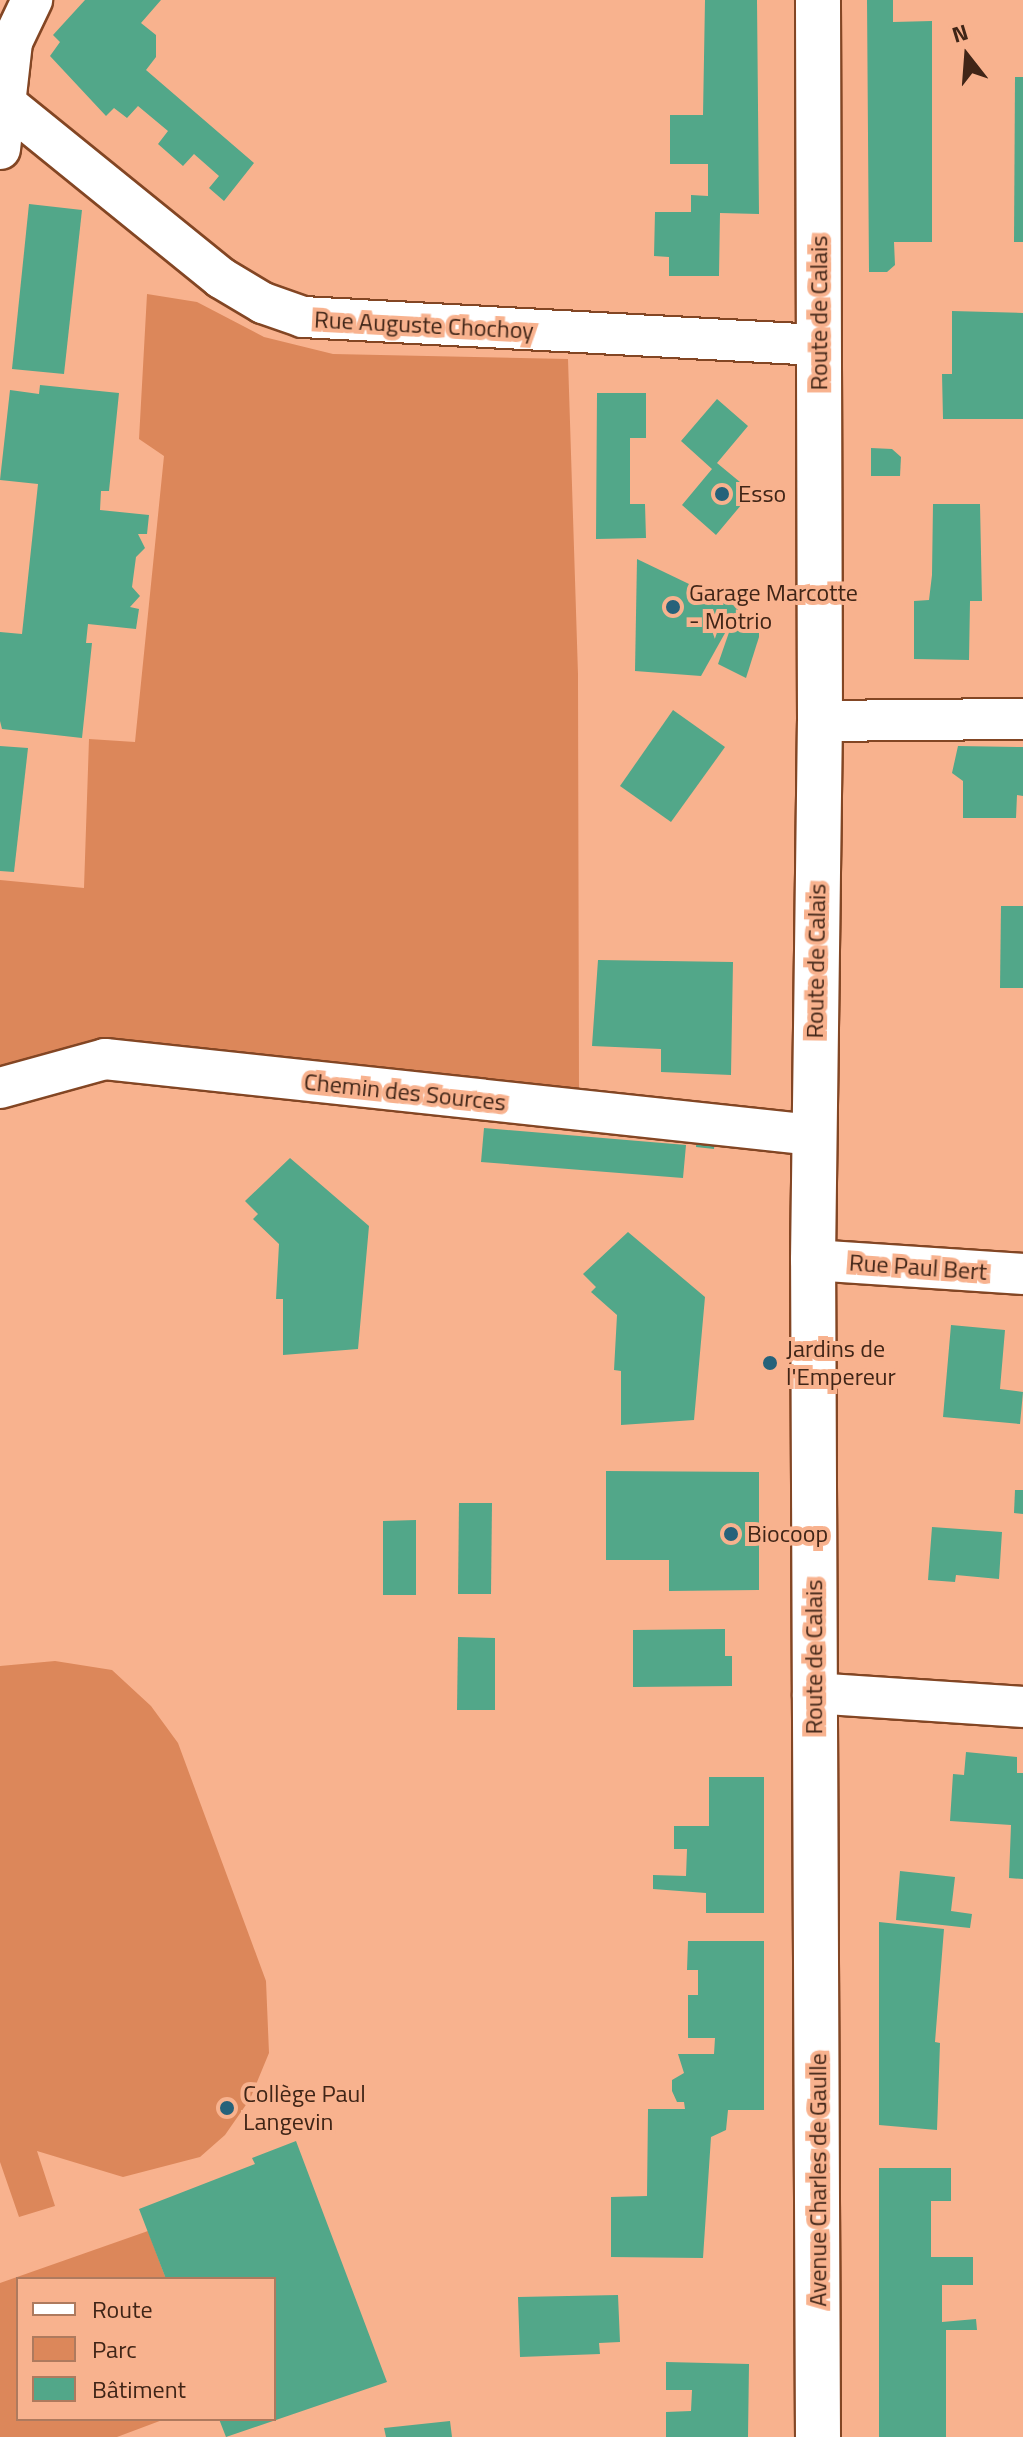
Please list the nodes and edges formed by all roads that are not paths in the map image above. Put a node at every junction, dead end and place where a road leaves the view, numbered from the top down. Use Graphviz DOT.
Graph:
graph roads {
  1 [pos="32,0"];
  2 [pos="818,0"];
  3 [pos="5,103"];
  4 [pos="0,149"];
  5 [pos="819,345"];
  6 [pos="1023,719"];
  7 [pos="820,721"];
  8 [pos="0,1088"];
  9 [pos="814,1135"];
  10 [pos="813,1260"];
  11 [pos="1023,1274"];
  12 [pos="813,1693"];
  13 [pos="1023,1707"];
  14 [pos="818,1922"];
  15 [pos="818,2437"];
  1 -- 3 [label="street"];
  2 -- 5 [label="main road, Route de Calais"];
  3 -- 4 [label="street"];
  3 -- 5 [label="street, Rue Auguste Chochoy"];
  5 -- 7 [label="main road, Route de Calais"];
  6 -- 7 [label="street"];
  7 -- 9 [label="main road, Route de Calais"];
  8 -- 9 [label="street, Chemin des Sources"];
  9 -- 10 [label="main road, Route de Calais"];
  10 -- 11 [label="street, Rue Paul Bert"];
  10 -- 12 [label="main road, Route de Calais"];
  12 -- 13 [label="street"];
  12 -- 14 [label="main road, Route de Calais"];
  14 -- 15 [label="main road, Avenue Charles de Gaulle"];
}
